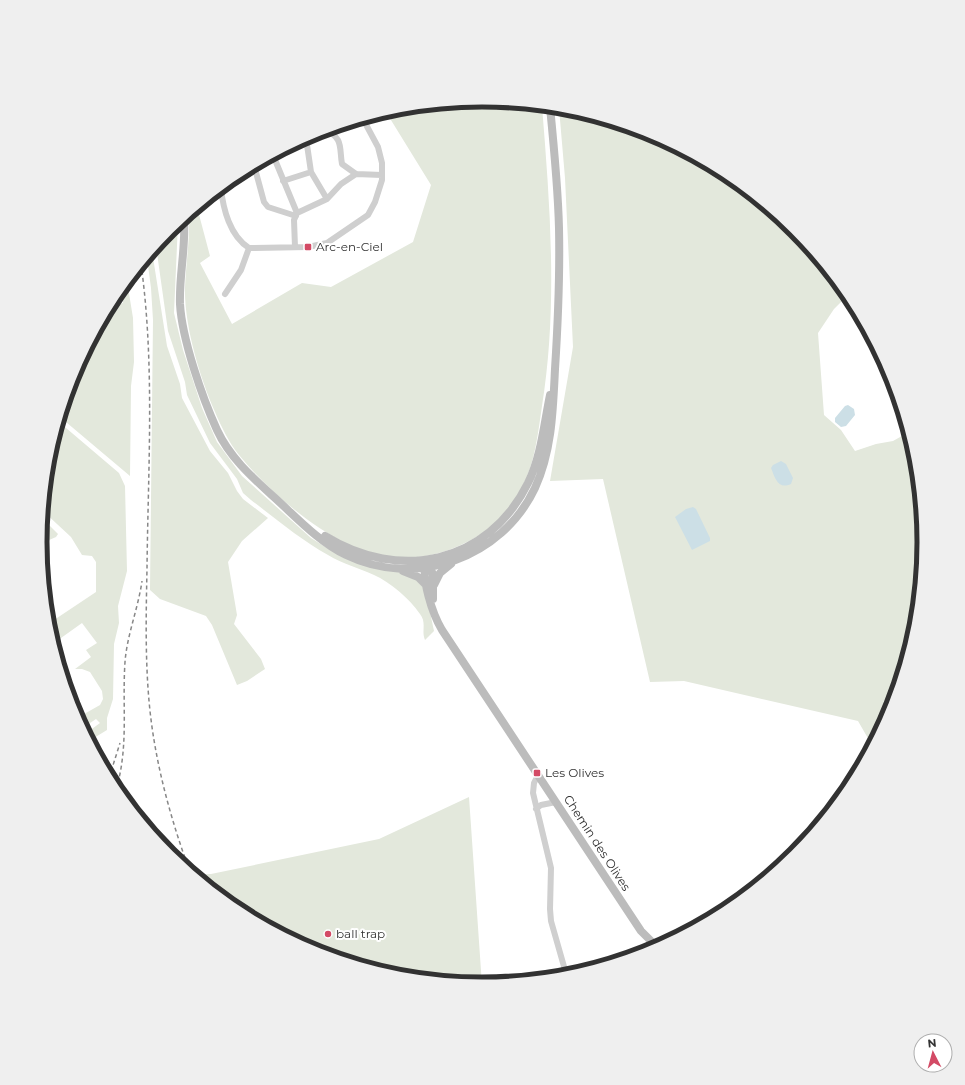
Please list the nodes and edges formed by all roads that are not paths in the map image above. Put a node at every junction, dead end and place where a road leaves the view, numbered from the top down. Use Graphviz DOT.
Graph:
graph roads {
  1 [pos="550,113"];
  2 [pos="365,123"];
  3 [pos="331,134"];
  4 [pos="307,144"];
  5 [pos="275,160"];
  6 [pos="256,171"];
  7 [pos="311,172"];
  8 [pos="356,174"];
  9 [pos="382,175"];
  10 [pos="283,181"];
  11 [pos="222,193"];
  12 [pos="327,199"];
  13 [pos="296,214"];
  14 [pos="184,226"];
  15 [pos="295,247"];
  16 [pos="249,248"];
  17 [pos="225,294"];
  18 [pos="555,372"];
  19 [pos="299,520"];
  20 [pos="426,560"];
  21 [pos="455,561"];
  22 [pos="427,568"];
  23 [pos="399,569"];
  24 [pos="430,585"];
  25 [pos="538,775"];
  26 [pos="556,802"];
  27 [pos="536,810"];
  28 [pos="653,943"];
  29 [pos="565,970"];
  1 -- 18 [label="main road"];
  2 -- 9 [label="street"];
  3 -- 8 [label="street"];
  4 -- 7 [label="street"];
  5 -- 10 [label="street"];
  6 -- 13 [label="street"];
  7 -- 10 [label="street"];
  7 -- 12 [label="street"];
  8 -- 9 [label="street"];
  8 -- 12 [label="street"];
  9 -- 15 [label="street"];
  10 -- 13 [label="street"];
  11 -- 16 [label="street"];
  12 -- 13 [label="street"];
  13 -- 15 [label="street"];
  14 -- 19 [label="main road"];
  15 -- 16 [label="street"];
  16 -- 17 [label="street"];
  18 -- 20 [label="main road"];
  18 -- 21 [label="main road"];
  19 -- 20 [label="main road"];
  19 -- 23 [label="main road"];
  20 -- 22 [label="main road, Chemin des Olives"];
  21 -- 22 [label="main road"];
  21 -- 24 [label="main road"];
  22 -- 23 [label="main road"];
  22 -- 24 [label="main road, Chemin des Olives"];
  23 -- 24 [label="main road"];
  24 -- 25 [label="main road, Chemin des Olives"];
  25 -- 26 [label="main road, Chemin des Olives"];
  25 -- 27 [label="street"];
  26 -- 27 [label="street"];
  26 -- 28 [label="main road, Chemin des Olives"];
  27 -- 29 [label="street"];
}
